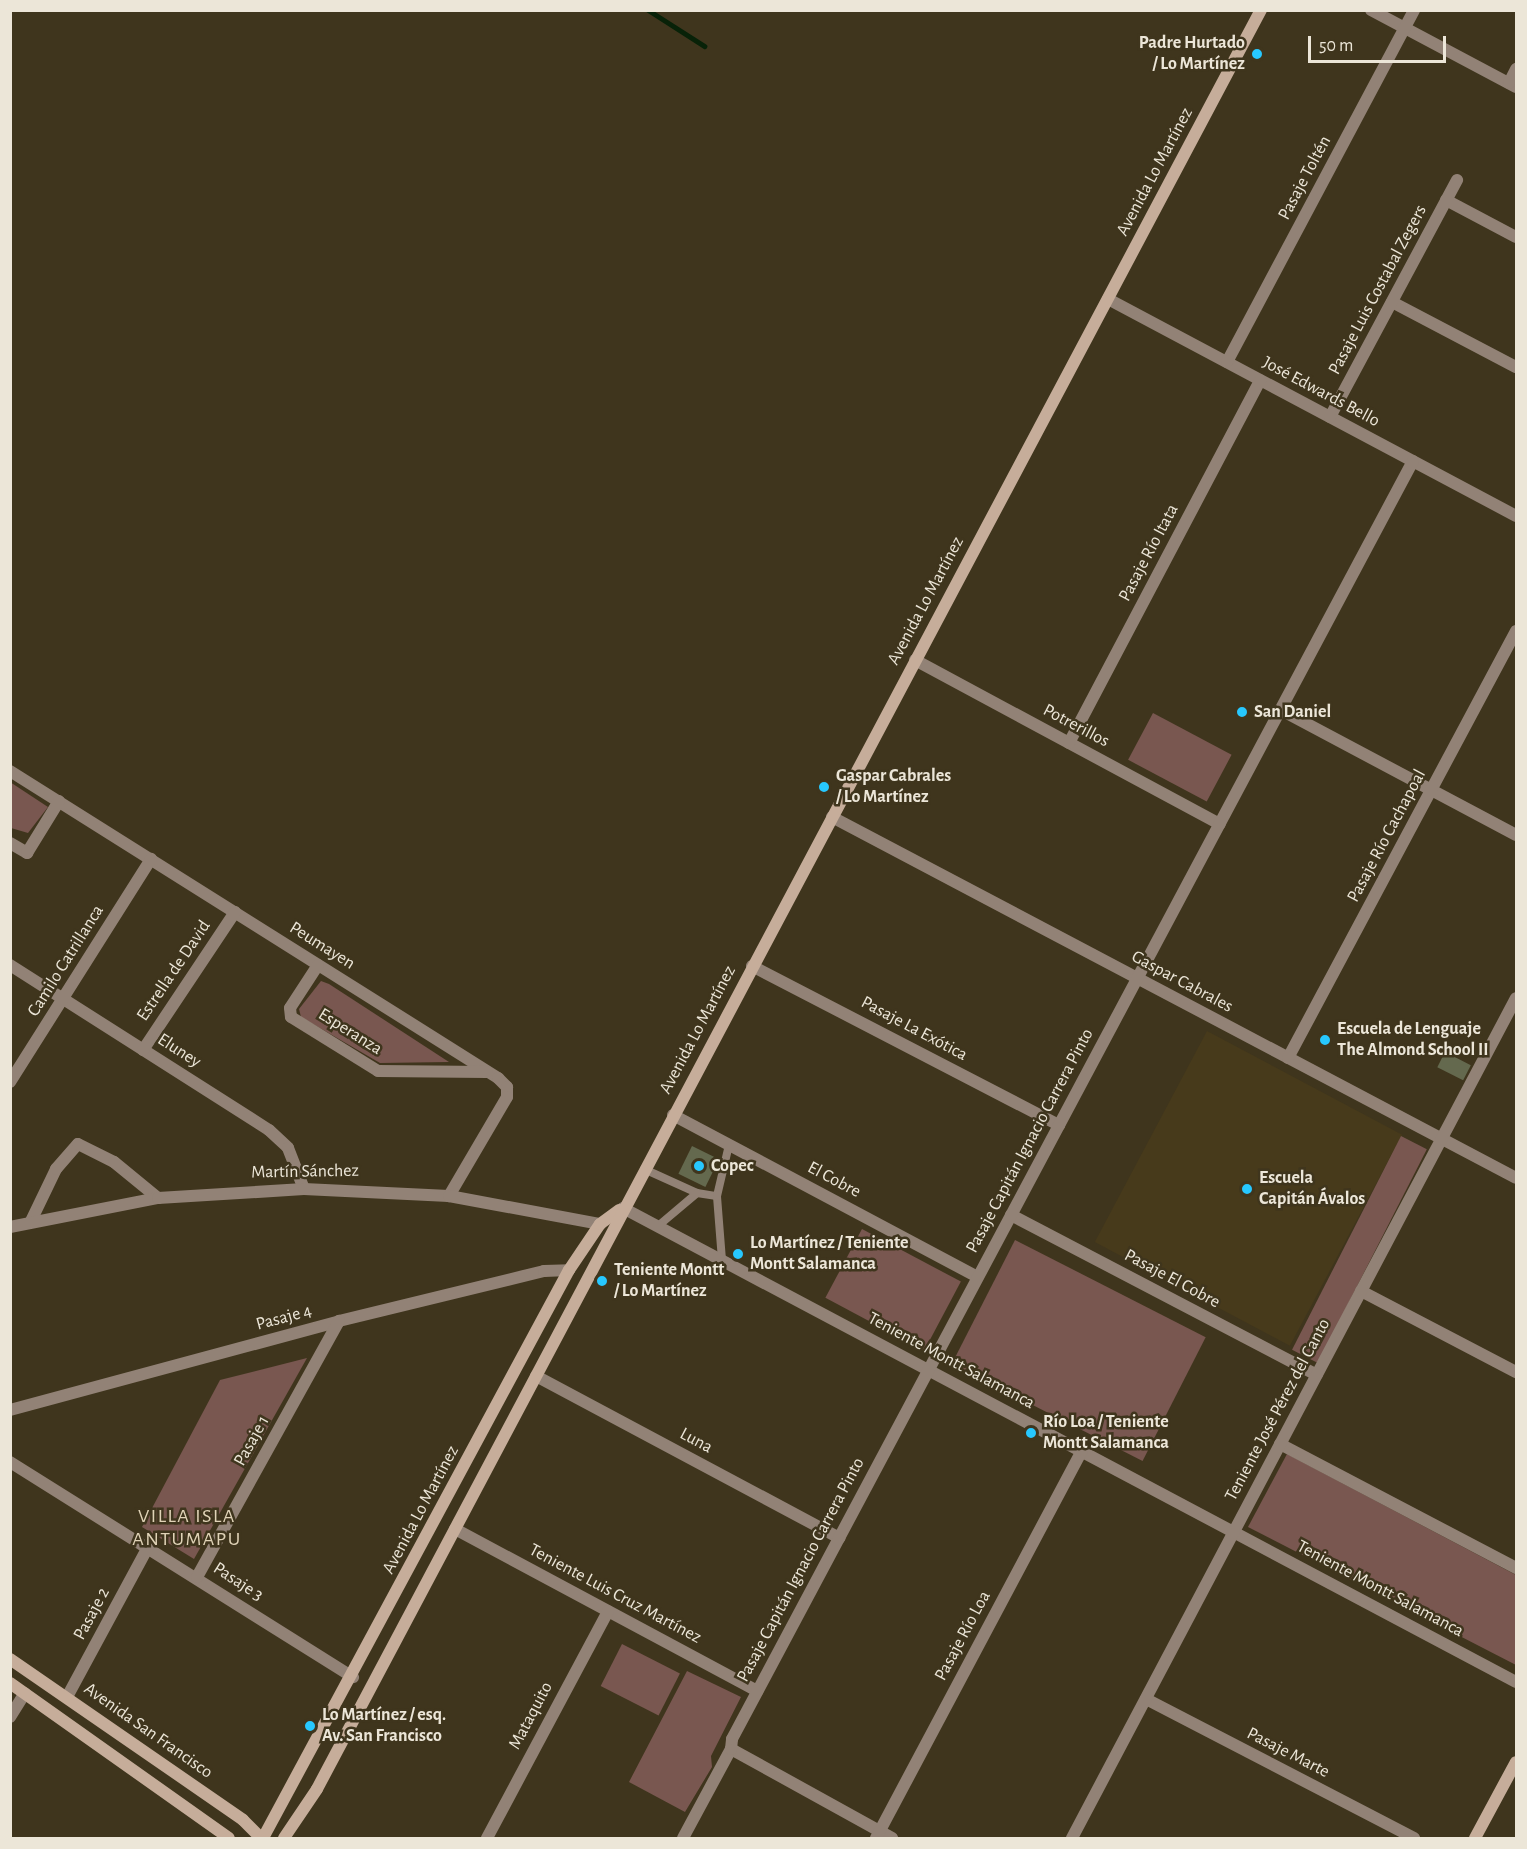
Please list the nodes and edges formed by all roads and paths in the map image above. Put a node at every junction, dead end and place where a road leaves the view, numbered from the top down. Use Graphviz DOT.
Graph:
graph roads {
  1 [pos="1261,10"];
  2 [pos="1371,10"];
  3 [pos="1414,10"];
  4 [pos="1405,28"];
  5 [pos="1516,69"];
  6 [pos="1513,85"];
  7 [pos="1457,180"];
  8 [pos="1446,200"];
  9 [pos="1516,237"];
  10 [pos="1108,299"];
  11 [pos="1392,302"];
  12 [pos="1227,362"];
  13 [pos="1516,367"];
  14 [pos="1260,380"];
  15 [pos="1330,417"];
  16 [pos="1413,461"];
  17 [pos="1516,516"];
  18 [pos="1516,631"];
  19 [pos="915,660"];
  20 [pos="1281,710"];
  21 [pos="1069,743"];
  22 [pos="10,771"];
  23 [pos="1432,790"];
  24 [pos="59,801"];
  25 [pos="832,817"];
  26 [pos="1220,824"];
  27 [pos="1516,835"];
  28 [pos="10,843"];
  29 [pos="151,859"];
  30 [pos="235,912"];
  31 [pos="10,965"];
  32 [pos="318,965"];
  33 [pos="752,966"];
  34 [pos="1137,978"];
  35 [pos="1516,998"];
  36 [pos="63,999"];
  37 [pos="143,1050"];
  38 [pos="1288,1058"];
  39 [pos="488,1072"];
  40 [pos="10,1082"];
  41 [pos="673,1115"];
  42 [pos="1059,1125"];
  43 [pos="1442,1139"];
  44 [pos="729,1145"];
  45 [pos="644,1169"];
  46 [pos="1516,1178"];
  47 [pos="304,1189"];
  48 [pos="697,1193"];
  49 [pos="449,1196"];
  50 [pos="717,1196"];
  51 [pos="158,1198"];
  52 [pos="623,1208"];
  53 [pos="1011,1215"];
  54 [pos="31,1221"];
  55 [pos="600,1224"];
  56 [pos="658,1226"];
  57 [pos="10,1227"];
  58 [pos="722,1260"];
  59 [pos="569,1270"];
  60 [pos="978,1276"];
  61 [pos="1361,1292"];
  62 [pos="339,1322"];
  63 [pos="928,1370"];
  64 [pos="1516,1372"];
  65 [pos="1317,1375"];
  66 [pos="536,1376"];
  67 [pos="10,1410"];
  68 [pos="1280,1444"];
  69 [pos="1082,1451"];
  70 [pos="10,1462"];
  71 [pos="455,1529"];
  72 [pos="1234,1532"];
  73 [pos="839,1538"];
  74 [pos="148,1547"];
  75 [pos="1516,1568"];
  76 [pos="197,1577"];
  77 [pos="608,1611"];
  78 [pos="10,1659"];
  79 [pos="353,1677"];
  80 [pos="1516,1682"];
  81 [pos="10,1683"];
  82 [pos="757,1691"];
  83 [pos="25,1693"];
  84 [pos="67,1697"];
  85 [pos="1146,1699"];
  86 [pos="10,1717"];
  87 [pos="731,1749"];
  88 [pos="1516,1762"];
  89 [pos="878,1835"];
  90 [pos="229,1839"];
  91 [pos="262,1839"];
  92 [pos="284,1839"];
  93 [pos="487,1839"];
  94 [pos="683,1839"];
  95 [pos="892,1839"];
  96 [pos="1072,1839"];
  97 [pos="1414,1839"];
  98 [pos="1475,1839"];
  1 -- 10 [label="main road, Avenida Lo Martínez"];
  2 -- 4 [label="street"];
  3 -- 4 [label="street, Pasaje Toltén"];
  4 -- 6 [label="street"];
  4 -- 12 [label="street, Pasaje Toltén"];
  5 -- 6 [label="street"];
  7 -- 8 [label="street, Pasaje Luis Costabal Zegers"];
  8 -- 9 [label="street"];
  8 -- 11 [label="street, Pasaje Luis Costabal Zegers"];
  10 -- 12 [label="street, José Edwards Bello"];
  10 -- 19 [label="main road, Avenida Lo Martínez"];
  11 -- 13 [label="street"];
  11 -- 15 [label="street, Pasaje Luis Costabal Zegers"];
  12 -- 14 [label="street, José Edwards Bello"];
  14 -- 15 [label="street, José Edwards Bello"];
  14 -- 21 [label="street, Pasaje Río Itata"];
  15 -- 16 [label="street, José Edwards Bello"];
  16 -- 17 [label="street, José Edwards Bello"];
  16 -- 20 [label="street, Pasaje Capitán Ignacio Carrera Pinto"];
  18 -- 23 [label="street, Pasaje Río Cachapoal"];
  19 -- 21 [label="street, Potrerillos"];
  19 -- 25 [label="main road, Avenida Lo Martínez"];
  20 -- 23 [label="street"];
  20 -- 26 [label="street, Pasaje Capitán Ignacio Carrera Pinto"];
  21 -- 26 [label="street, Potrerillos"];
  22 -- 24 [label="street, Peumayen"];
  23 -- 27 [label="street"];
  23 -- 38 [label="street, Pasaje Río Cachapoal"];
  24 -- 28 [label="street"];
  24 -- 29 [label="street, Peumayen"];
  25 -- 33 [label="main road, Avenida Lo Martínez"];
  25 -- 34 [label="street, Gaspar Cabrales"];
  26 -- 34 [label="street, Pasaje Capitán Ignacio Carrera Pinto"];
  29 -- 30 [label="street, Peumayen"];
  29 -- 36 [label="street, Camilo Catrillanca"];
  30 -- 32 [label="street, Peumayen"];
  30 -- 37 [label="street, Estrella de David"];
  31 -- 36 [label="street, Eluney"];
  32 -- 39 [label="street, Peumayen"];
  32 -- 39 [label="street, Esperanza"];
  33 -- 41 [label="main road, Avenida Lo Martínez"];
  33 -- 42 [label="street, Pasaje La Exótica"];
  34 -- 38 [label="street, Gaspar Cabrales"];
  34 -- 42 [label="street, Pasaje Capitán Ignacio Carrera Pinto"];
  35 -- 43 [label="street, Teniente José Pérez del Canto"];
  36 -- 37 [label="street, Eluney"];
  36 -- 40 [label="street, Camilo Catrillanca"];
  37 -- 47 [label="street, Eluney"];
  38 -- 43 [label="street, Gaspar Cabrales"];
  39 -- 49 [label="street, Peumayen"];
  41 -- 44 [label="street, El Cobre"];
  41 -- 45 [label="main road, Avenida Lo Martínez"];
  42 -- 53 [label="street, Pasaje Capitán Ignacio Carrera Pinto"];
  43 -- 46 [label="street, Gaspar Cabrales"];
  43 -- 61 [label="street, Teniente José Pérez del Canto"];
  44 -- 50 [label="lane"];
  44 -- 60 [label="street, El Cobre"];
  45 -- 48 [label="lane"];
  45 -- 52 [label="main road, Avenida Lo Martínez"];
  47 -- 49 [label="street, Martín Sánchez"];
  47 -- 51 [label="street, Martín Sánchez"];
  48 -- 50 [label="lane"];
  48 -- 56 [label="lane"];
  49 -- 55 [label="street, Martín Sánchez"];
  50 -- 58 [label="lane"];
  51 -- 54 [label="street, Martín Sánchez"];
  51 -- 54 [label="street"];
  52 -- 55 [label="main road, Avenida Lo Martínez"];
  52 -- 56 [label="street, Teniente Montt Salamanca"];
  52 -- 66 [label="main road, Avenida Lo Martínez"];
  53 -- 60 [label="street, Pasaje Capitán Ignacio Carrera Pinto"];
  53 -- 65 [label="street, Pasaje El Cobre"];
  54 -- 57 [label="street, Martín Sánchez"];
  55 -- 59 [label="main road, Avenida Lo Martínez"];
  56 -- 58 [label="street, Teniente Montt Salamanca"];
  58 -- 63 [label="street, Teniente Montt Salamanca"];
  59 -- 62 [label="street, Pasaje 4"];
  59 -- 79 [label="main road, Avenida Lo Martínez"];
  60 -- 63 [label="street, Pasaje Capitán Ignacio Carrera Pinto"];
  61 -- 64 [label="street"];
  61 -- 65 [label="street, Teniente José Pérez del Canto"];
  62 -- 67 [label="street, Pasaje 4"];
  62 -- 76 [label="street, Pasaje 1"];
  63 -- 69 [label="street, Teniente Montt Salamanca"];
  63 -- 73 [label="street, Pasaje Capitán Ignacio Carrera Pinto"];
  65 -- 68 [label="street, Teniente José Pérez del Canto"];
  66 -- 71 [label="main road, Avenida Lo Martínez"];
  66 -- 73 [label="street, Luna"];
  68 -- 72 [label="street, Teniente José Pérez del Canto"];
  68 -- 75 [label="street"];
  69 -- 72 [label="street, Teniente Montt Salamanca"];
  69 -- 89 [label="street, Pasaje Río Loa"];
  70 -- 74 [label="street, Pasaje 3"];
  71 -- 77 [label="street, Teniente Luis Cruz Martínez"];
  71 -- 92 [label="main road, Avenida Lo Martínez"];
  72 -- 80 [label="street, Teniente Montt Salamanca"];
  72 -- 85 [label="street, Teniente José Pérez del Canto"];
  73 -- 82 [label="street, Pasaje Capitán Ignacio Carrera Pinto"];
  74 -- 76 [label="street, Pasaje 3"];
  74 -- 84 [label="street, Pasaje 2"];
  76 -- 79 [label="street, Pasaje 3"];
  77 -- 82 [label="street, Teniente Luis Cruz Martínez"];
  77 -- 93 [label="street, Mataquito"];
  78 -- 84 [label="main road, Avenida San Francisco"];
  79 -- 91 [label="main road, Avenida Lo Martínez"];
  81 -- 83 [label="main road"];
  82 -- 87 [label="street, Pasaje Capitán Ignacio Carrera Pinto"];
  83 -- 86 [label="street"];
  83 -- 90 [label="main road"];
  84 -- 91 [label="main road, Avenida San Francisco"];
  85 -- 96 [label="street, Teniente José Pérez del Canto"];
  85 -- 97 [label="street, Pasaje Marte"];
  87 -- 89 [label="street"];
  87 -- 94 [label="street, Pasaje Capitán Ignacio Carrera Pinto"];
  88 -- 98 [label="main road"];
  89 -- 95 [label="street"];
}
